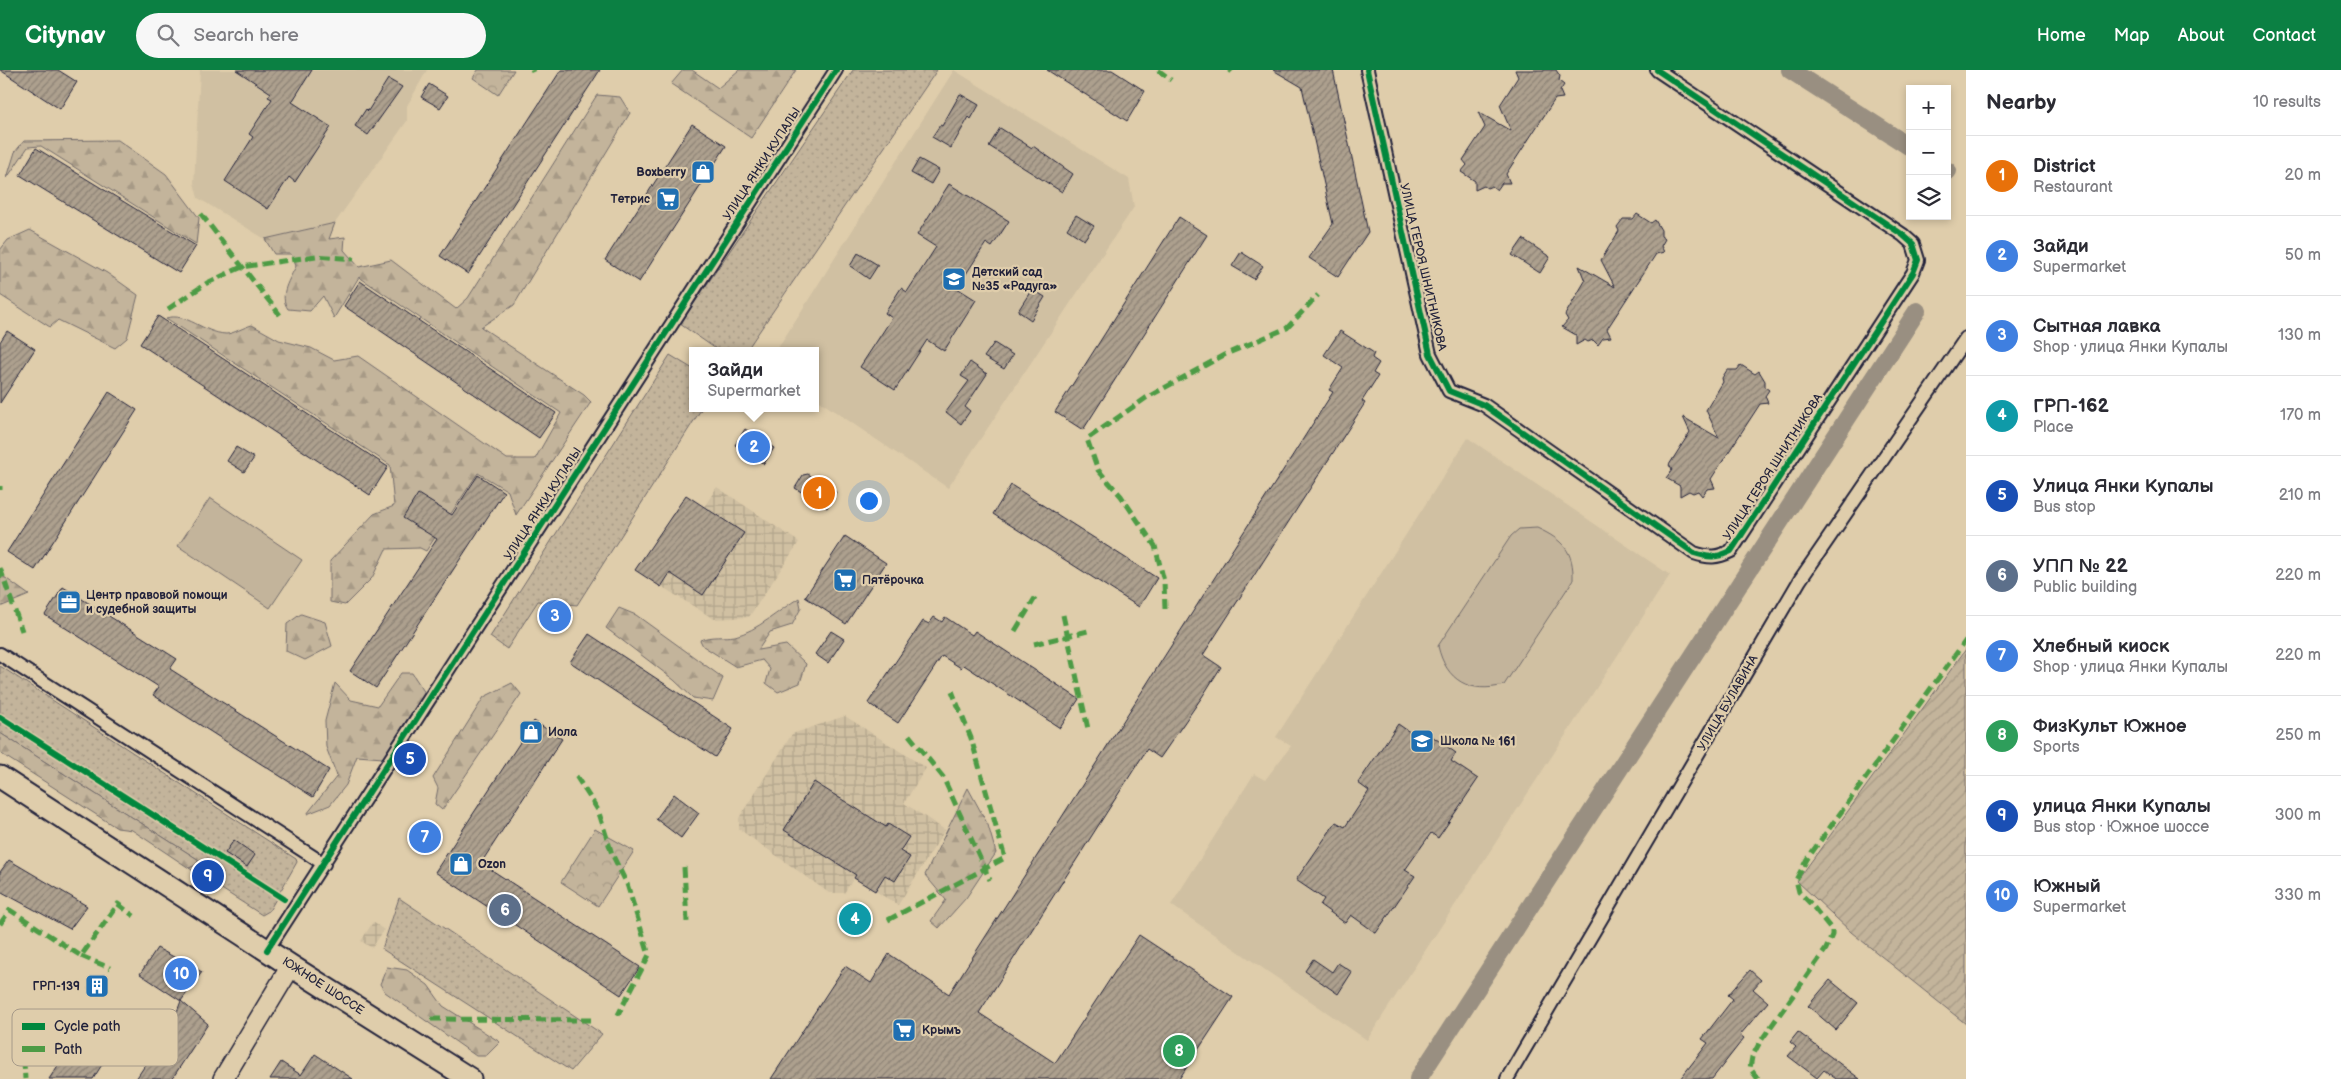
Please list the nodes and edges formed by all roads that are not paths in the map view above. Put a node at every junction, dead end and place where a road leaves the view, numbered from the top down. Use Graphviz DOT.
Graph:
graph roads {
  1 [pos="836,70"];
  2 [pos="1367,70"];
  3 [pos="1657,70"];
  4 [pos="1966,338"];
  5 [pos="0,654"];
  6 [pos="0,777"];
  7 [pos="324,864"];
  8 [pos="267,950"];
  9 [pos="291,966"];
  10 [pos="223,1079"];
  11 [pos="470,1079"];
  12 [pos="1507,1079"];
  1 -- 7 [label="street, УЛИЦА ЯНКИ КУПАЛЫ"];
  2 -- 3 [label="street, УЛИЦА ГЕРОЯ ШНИТНИКОВА"];
  4 -- 12 [label="street, УЛИЦА БУЛАВИНА"];
  5 -- 7 [label="street"];
  6 -- 8 [label="main road, ЮЖНОЕ ШОССЕ"];
  7 -- 8 [label="street, УЛИЦА ЯНКИ КУПАЛЫ"];
  8 -- 9 [label="main road, ЮЖНОЕ ШОССЕ"];
  9 -- 10 [label="street"];
  9 -- 11 [label="main road, ЮЖНОЕ ШОССЕ"];
}
